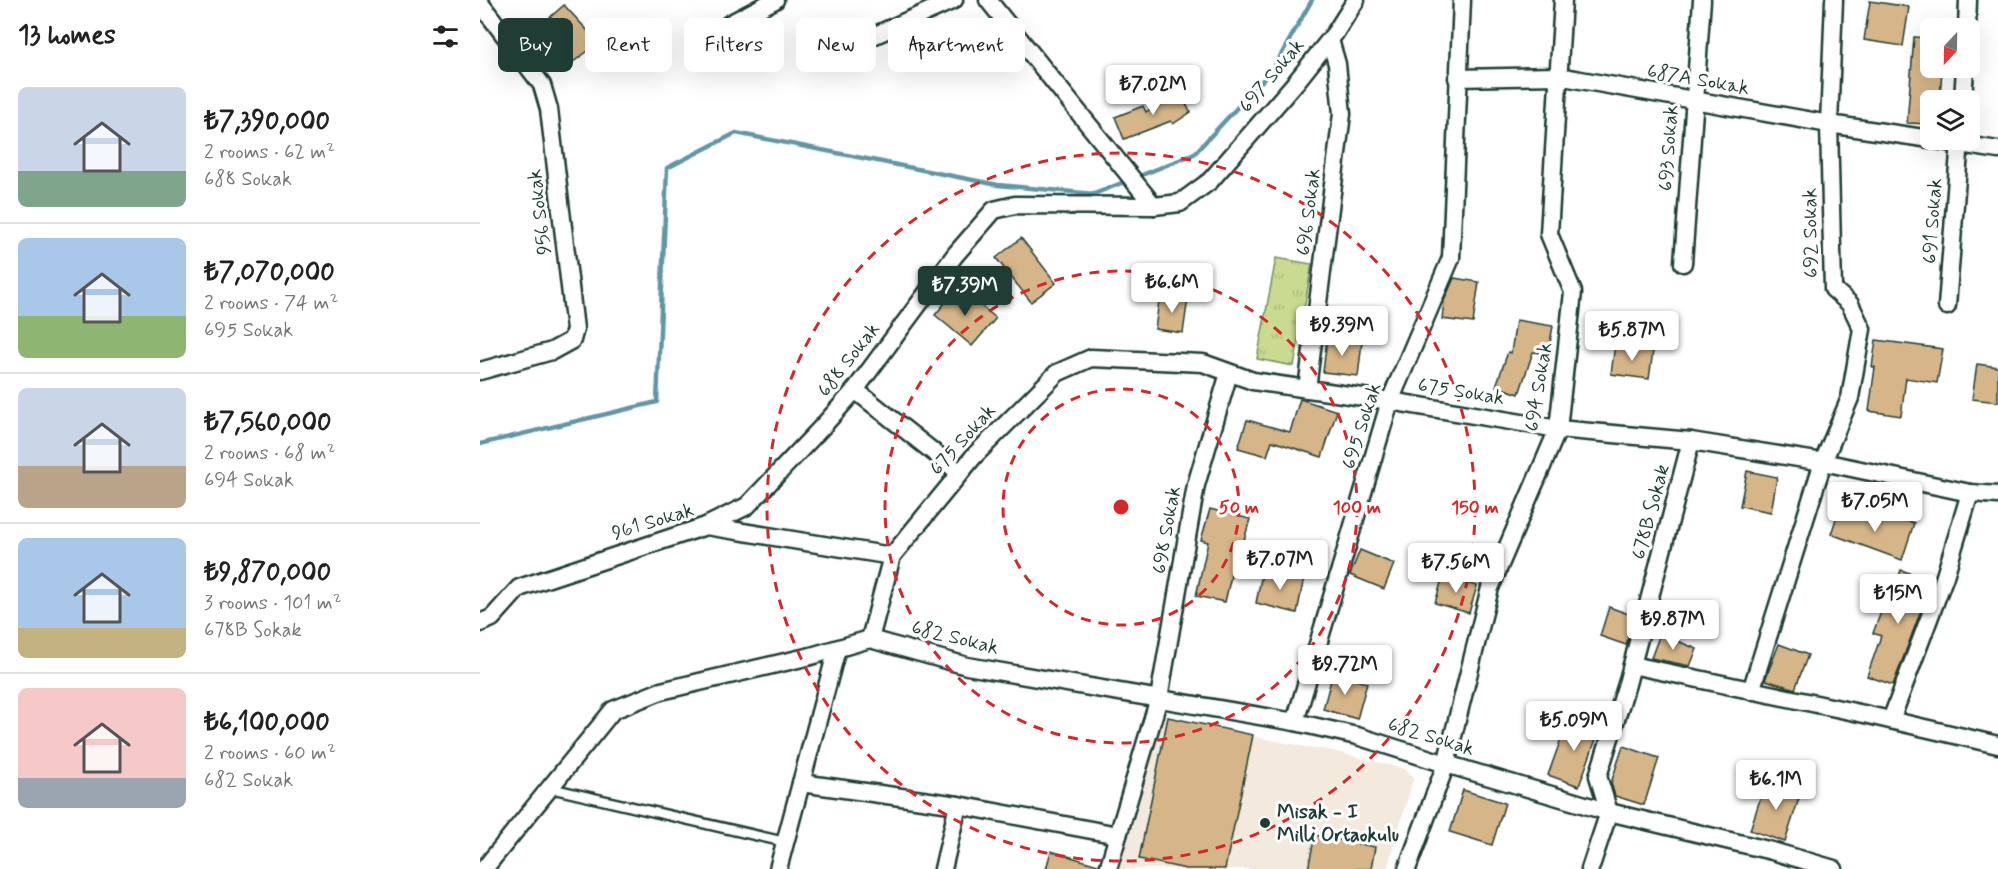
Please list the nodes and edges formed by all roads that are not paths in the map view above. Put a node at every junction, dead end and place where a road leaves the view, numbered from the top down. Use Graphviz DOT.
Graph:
graph roads {
  1 [pos="775,0"];
  2 [pos="954,0"];
  3 [pos="988,0"];
  4 [pos="1356,0"];
  5 [pos="1462,0"];
  6 [pos="1563,0"];
  7 [pos="1702,0"];
  8 [pos="1834,0"];
  9 [pos="1968,0"];
  10 [pos="480,3"];
  11 [pos="740,18"];
  12 [pos="1967,18"];
  13 [pos="876,35"];
  14 [pos="1330,40"];
  15 [pos="1558,76"];
  16 [pos="1457,78"];
  17 [pos="1693,100"];
  18 [pos="1829,124"];
  19 [pos="1920,137"];
  20 [pos="1980,146"];
  21 [pos="1959,150"];
  22 [pos="1998,150"];
  23 [pos="1154,206"];
  24 [pos="1683,263"];
  25 [pos="1947,306"];
  26 [pos="480,371"];
  27 [pos="1229,373"];
  28 [pos="1307,389"];
  29 [pos="855,390"];
  30 [pos="1390,401"];
  31 [pos="1558,429"];
  32 [pos="1691,441"];
  33 [pos="1823,462"];
  34 [pos="960,473"];
  35 [pos="1970,493"];
  36 [pos="1998,495"];
  37 [pos="706,526"];
  38 [pos="892,555"];
  39 [pos="480,623"];
  40 [pos="870,639"];
  41 [pos="837,649"];
  42 [pos="1632,665"];
  43 [pos="1751,691"];
  44 [pos="1159,698"];
  45 [pos="1891,720"];
  46 [pos="1295,722"];
  47 [pos="1998,745"];
  48 [pos="1446,764"];
  49 [pos="801,783"];
  50 [pos="550,788"];
  51 [pos="958,805"];
  52 [pos="1609,812"];
  53 [pos="1118,835"];
  54 [pos="785,842"];
  55 [pos="484,869"];
  56 [pos="778,869"];
  57 [pos="943,869"];
  58 [pos="1108,869"];
  59 [pos="1407,869"];
  60 [pos="1590,869"];
  61 [pos="1834,869"];
  1 -- 11 [label="street"];
  2 -- 13 [label="street"];
  3 -- 23 [label="street"];
  4 -- 14 [label="street, 697 Sokak"];
  5 -- 16 [label="street, 695 Sokak"];
  6 -- 15 [label="street, 694 Sokak"];
  7 -- 17 [label="street, 693 Sokak"];
  8 -- 18 [label="street, 692 Sokak"];
  9 -- 12 [label="street"];
  10 -- 26 [label="street, 956 Sokak"];
  14 -- 23 [label="street, 697 Sokak"];
  14 -- 28 [label="street, 696 Sokak"];
  15 -- 16 [label="street, 687A Sokak"];
  15 -- 17 [label="street, 687A Sokak"];
  15 -- 31 [label="street, 694 Sokak"];
  16 -- 30 [label="street, 695 Sokak"];
  17 -- 18 [label="street, 687A Sokak"];
  17 -- 24 [label="street, 693 Sokak"];
  18 -- 19 [label="street, 687A Sokak"];
  18 -- 33 [label="street, 692 Sokak"];
  20 -- 22 [label="street, 687A Sokak"];
  21 -- 25 [label="street, 691 Sokak"];
  23 -- 29 [label="street, 688 Sokak"];
  27 -- 28 [label="street, 675 Sokak"];
  27 -- 34 [label="street, 675 Sokak"];
  27 -- 44 [label="street, 698 Sokak"];
  28 -- 30 [label="street, 675 Sokak"];
  29 -- 34 [label="street"];
  29 -- 37 [label="street, 688 Sokak"];
  30 -- 31 [label="street, 675 Sokak"];
  30 -- 46 [label="street, 695 Sokak"];
  31 -- 32 [label="street, 675 Sokak"];
  31 -- 48 [label="street, 694 Sokak"];
  32 -- 33 [label="street, 675 Sokak"];
  32 -- 42 [label="street, 678B Sokak"];
  33 -- 35 [label="street, 675 Sokak"];
  33 -- 43 [label="street, 692 Sokak"];
  34 -- 38 [label="street, 675 Sokak"];
  35 -- 36 [label="street, 675 Sokak"];
  35 -- 45 [label="street"];
  37 -- 38 [label="street, 961 Sokak"];
  37 -- 39 [label="street, 961 Sokak"];
  38 -- 40 [label="street"];
  40 -- 41 [label="street"];
  40 -- 44 [label="street, 682 Sokak"];
  41 -- 49 [label="street"];
  41 -- 50 [label="street"];
  42 -- 43 [label="street"];
  42 -- 52 [label="street, 678B Sokak"];
  43 -- 45 [label="street"];
  44 -- 46 [label="street, 682 Sokak"];
  44 -- 53 [label="street, 698 Sokak"];
  45 -- 47 [label="street"];
  46 -- 48 [label="street, 682 Sokak"];
  48 -- 52 [label="street, 682 Sokak"];
  48 -- 59 [label="street, 694 Sokak"];
  49 -- 51 [label="street"];
  49 -- 54 [label="street"];
  50 -- 54 [label="lane"];
  50 -- 55 [label="street"];
  51 -- 53 [label="street"];
  51 -- 57 [label="street"];
  52 -- 60 [label="street"];
  52 -- 61 [label="street, 682 Sokak"];
  53 -- 58 [label="street, 698 Sokak"];
  54 -- 56 [label="street"];
}
